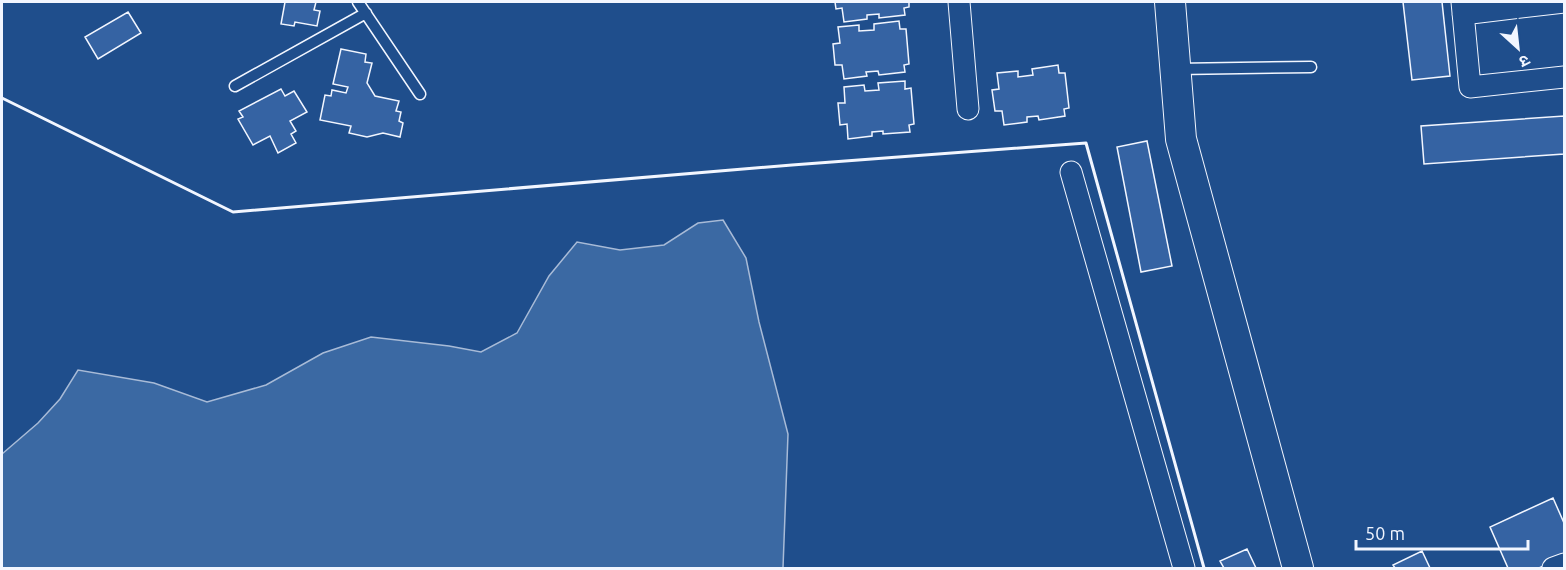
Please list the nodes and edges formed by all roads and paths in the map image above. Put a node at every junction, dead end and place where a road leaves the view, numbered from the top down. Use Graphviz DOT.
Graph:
graph roads {
  1 [pos="358,2"];
  2 [pos="959,2"];
  3 [pos="1170,2"];
  4 [pos="1564,2"];
  5 [pos="1462,8"];
  6 [pos="366,13"];
  7 [pos="1311,67"];
  8 [pos="1176,69"];
  9 [pos="1564,77"];
  10 [pos="235,86"];
  11 [pos="420,93"];
  12 [pos="968,109"];
  13 [pos="1071,172"];
  14 [pos="1564,564"];
  15 [pos="1184,568"];
  16 [pos="1298,568"];
  17 [pos="1553,568"];
  1 -- 6 [label="lane"];
  2 -- 12 [label="street"];
  3 -- 8 [label="street"];
  4 -- 5 [label="street"];
  5 -- 9 [label="street"];
  6 -- 10 [label="lane"];
  6 -- 11 [label="lane"];
  7 -- 8 [label="lane"];
  8 -- 16 [label="street"];
  13 -- 15 [label="street"];
  14 -- 17 [label="street"];
}
